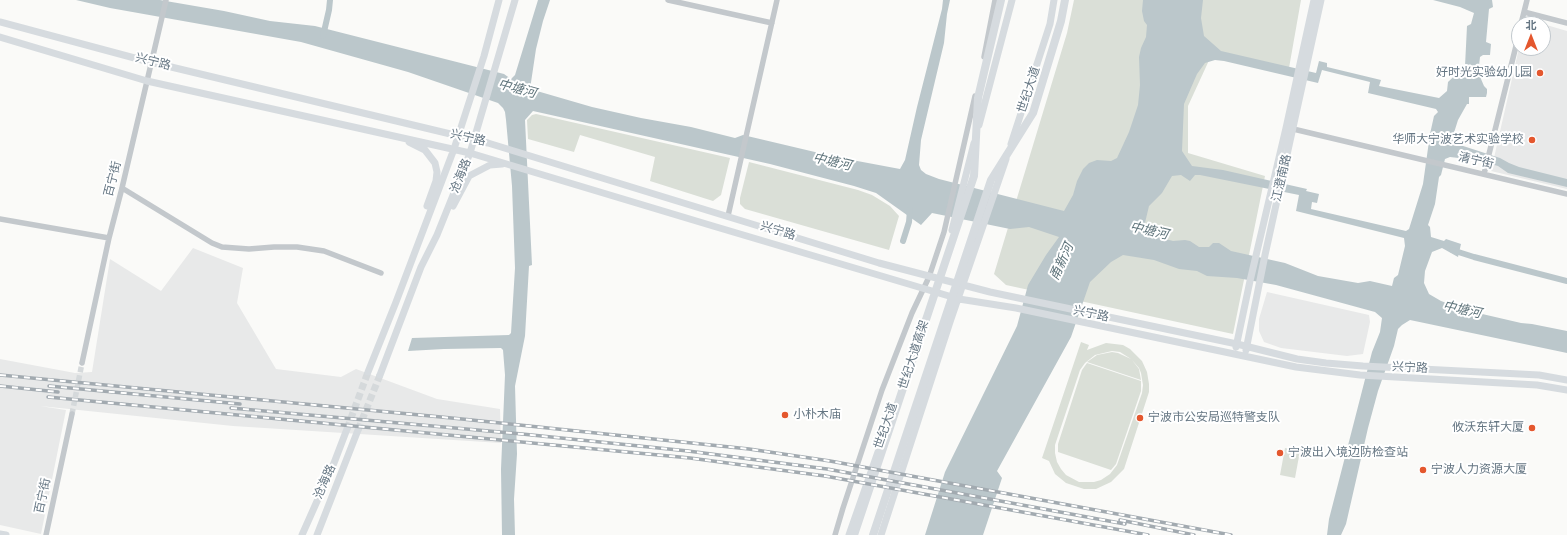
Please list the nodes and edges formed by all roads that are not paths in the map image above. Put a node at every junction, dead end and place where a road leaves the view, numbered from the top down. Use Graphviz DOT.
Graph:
graph roads {
  1 [pos="166,0"];
  2 [pos="499,0"];
  3 [pos="515,0"];
  4 [pos="668,0"];
  5 [pos="777,0"];
  6 [pos="995,0"];
  7 [pos="1001,0"];
  8 [pos="1012,0"];
  9 [pos="1054,0"];
  10 [pos="1065,0"];
  11 [pos="1314,0"];
  12 [pos="1321,0"];
  13 [pos="1527,0"];
  14 [pos="1524,12"];
  15 [pos="1523,16"];
  16 [pos="0,22"];
  17 [pos="1567,22"];
  18 [pos="772,23"];
  19 [pos="0,37"];
  20 [pos="1514,56"];
  21 [pos="152,62"];
  22 [pos="147,81"];
  23 [pos="1290,128"];
  24 [pos="394,136"];
  25 [pos="459,136"];
  26 [pos="475,140"];
  27 [pos="454,149"];
  28 [pos="470,153"];
  29 [pos="506,163"];
  30 [pos="1484,174"];
  31 [pos="122,188"];
  32 [pos="1567,194"];
  33 [pos="728,216"];
  34 [pos="0,219"];
  35 [pos="422,233"];
  36 [pos="437,236"];
  37 [pos="109,238"];
  38 [pos="382,273"];
  39 [pos="932,278"];
  40 [pos="964,286"];
  41 [pos="924,289"];
  42 [pos="932,291"];
  43 [pos="959,299"];
  44 [pos="1237,344"];
  45 [pos="1247,346"];
  46 [pos="1235,354"];
  47 [pos="1245,356"];
  48 [pos="82,363"];
  49 [pos="368,372"];
  50 [pos="380,376"];
  51 [pos="1567,380"];
  52 [pos="1567,390"];
  53 [pos="72,414"];
  54 [pos="347,428"];
  55 [pos="358,430"];
  56 [pos="0,534"];
  57 [pos="6,535"];
  58 [pos="46,535"];
  59 [pos="302,535"];
  60 [pos="317,535"];
  61 [pos="835,535"];
  62 [pos="849,535"];
  63 [pos="854,535"];
  64 [pos="873,535"];
  65 [pos="881,535"];
  1 -- 21 [label="street, 百宁街"];
  2 -- 25 [label="main road, 沧海路"];
  3 -- 26 [label="main road, 沧海路"];
  4 -- 18 [label="street"];
  5 -- 18 [label="street"];
  6 -- 39 [label="street"];
  7 -- 63 [label="highway, 世纪大道高架"];
  8 -- 39 [label="main road, 世纪大道"];
  9 -- 40 [label="main road, 世纪大道"];
  10 -- 64 [label="highway, 世纪大道高架"];
  11 -- 23 [label="main road, 江澄南路"];
  12 -- 23 [label="main road, 江澄南路"];
  13 -- 14 [label="street"];
  14 -- 15 [label="street"];
  14 -- 17 [label="street"];
  16 -- 21 [label="main road, 兴宁路"];
  18 -- 33 [label="street"];
  19 -- 22 [label="main road, 兴宁路"];
  20 -- 30 [label="street"];
  21 -- 22 [label="street, 百宁街"];
  21 -- 25 [label="main road, 兴宁路"];
  22 -- 24 [label="main road, 兴宁路"];
  22 -- 31 [label="street, 百宁街"];
  23 -- 30 [label="street, 清宁街"];
  23 -- 44 [label="main road, 江澄南路"];
  23 -- 45 [label="main road, 江澄南路"];
  24 -- 27 [label="main road, 兴宁路"];
  24 -- 35 [label="main road, 沧海路"];
  25 -- 26 [label="main road, 兴宁路"];
  25 -- 27 [label="main road, 沧海路"];
  26 -- 28 [label="main road, 沧海路"];
  26 -- 33 [label="main road, 兴宁路"];
  27 -- 28 [label="main road, 兴宁路"];
  27 -- 35 [label="main road, 沧海路"];
  28 -- 29 [label="main road, 兴宁路"];
  28 -- 36 [label="main road, 沧海路"];
  29 -- 36 [label="main road, 沧海路"];
  29 -- 41 [label="main road, 兴宁路"];
  30 -- 32 [label="street, 清宁街"];
  31 -- 37 [label="street, 百宁街"];
  31 -- 38 [label="street"];
  33 -- 39 [label="main road, 兴宁路"];
  34 -- 37 [label="street"];
  35 -- 49 [label="main road, 沧海路"];
  36 -- 50 [label="main road, 沧海路"];
  37 -- 48 [label="street, 百宁街"];
  39 -- 40 [label="main road, 兴宁路"];
  39 -- 41 [label="street"];
  39 -- 42 [label="main road, 世纪大道"];
  40 -- 43 [label="main road, 世纪大道"];
  40 -- 44 [label="main road, 兴宁路"];
  41 -- 42 [label="main road, 兴宁路"];
  41 -- 61 [label="street"];
  42 -- 43 [label="main road, 兴宁路"];
  42 -- 62 [label="main road, 世纪大道"];
  43 -- 46 [label="main road, 兴宁路"];
  43 -- 65 [label="main road"];
  44 -- 45 [label="main road, 兴宁路"];
  44 -- 46 [label="main road, 江澄南路"];
  45 -- 47 [label="main road, 江澄南路"];
  45 -- 51 [label="main road, 兴宁路"];
  46 -- 47 [label="main road, 兴宁路"];
  47 -- 52 [label="main road, 兴宁路"];
  53 -- 58 [label="street, 百宁街"];
  54 -- 59 [label="main road, 沧海路"];
  55 -- 60 [label="main road, 沧海路"];
  56 -- 57 [label="main road"];
}
